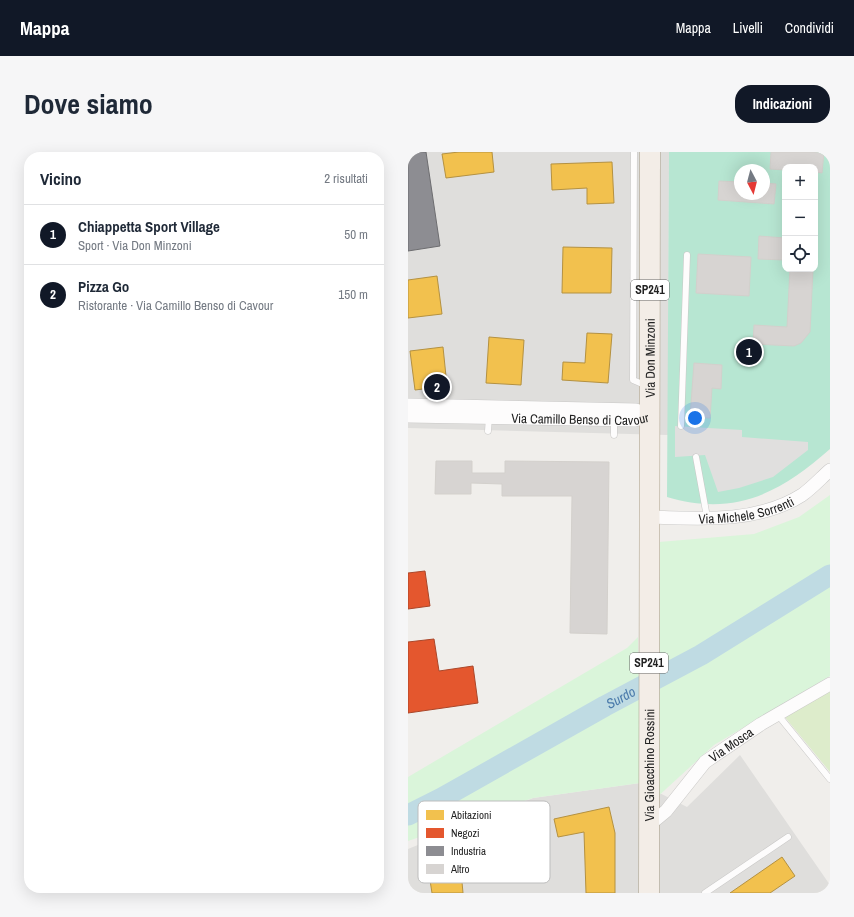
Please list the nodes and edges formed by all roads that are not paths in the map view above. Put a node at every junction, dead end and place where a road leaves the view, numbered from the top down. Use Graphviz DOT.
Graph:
graph roads {
  1 [pos="634,152"];
  2 [pos="650,152"];
  3 [pos="687,256"];
  4 [pos="651,389"];
  5 [pos="408,405"];
  6 [pos="469,412"];
  7 [pos="408,416"];
  8 [pos="651,416"];
  9 [pos="489,417"];
  10 [pos="614,420"];
  11 [pos="682,426"];
  12 [pos="488,431"];
  13 [pos="614,435"];
  14 [pos="696,457"];
  15 [pos="830,470"];
  16 [pos="650,517"];
  17 [pos="707,518"];
  18 [pos="830,684"];
  19 [pos="778,715"];
  20 [pos="830,779"];
  21 [pos="649,824"];
  22 [pos="788,837"];
  23 [pos="649,893"];
  24 [pos="705,893"];
  1 -- 4 [label="lane"];
  2 -- 4 [label="main road, Via Don Minzoni / SP241"];
  3 -- 11 [label="lane"];
  4 -- 8 [label="main road, Via Don Minzoni / SP241"];
  5 -- 6 [label="street, Via Camillo Benso di Cavour"];
  6 -- 7 [label="street, Via Camillo Benso di Cavour"];
  6 -- 8 [label="street, Via Camillo Benso di Cavour"];
  6 -- 9 [label="street, Via Camillo Benso di Cavour"];
  8 -- 10 [label="street, Via Camillo Benso di Cavour"];
  8 -- 16 [label="main road, Via Don Minzoni / SP241"];
  9 -- 10 [label="street, Via Camillo Benso di Cavour"];
  9 -- 12 [label="lane"];
  10 -- 13 [label="lane"];
  14 -- 17 [label="lane"];
  15 -- 17 [label="street, Via Michele Sorrenti"];
  16 -- 17 [label="street, Via Michele Sorrenti"];
  16 -- 21 [label="main road, Via Gioacchino Rossini / SP241"];
  18 -- 19 [label="street, Via Mosca"];
  19 -- 20 [label="lane"];
  19 -- 21 [label="street, Via Mosca"];
  21 -- 23 [label="main road, Via Gioacchino Rossini / SP241"];
  22 -- 24 [label="lane"];
}
